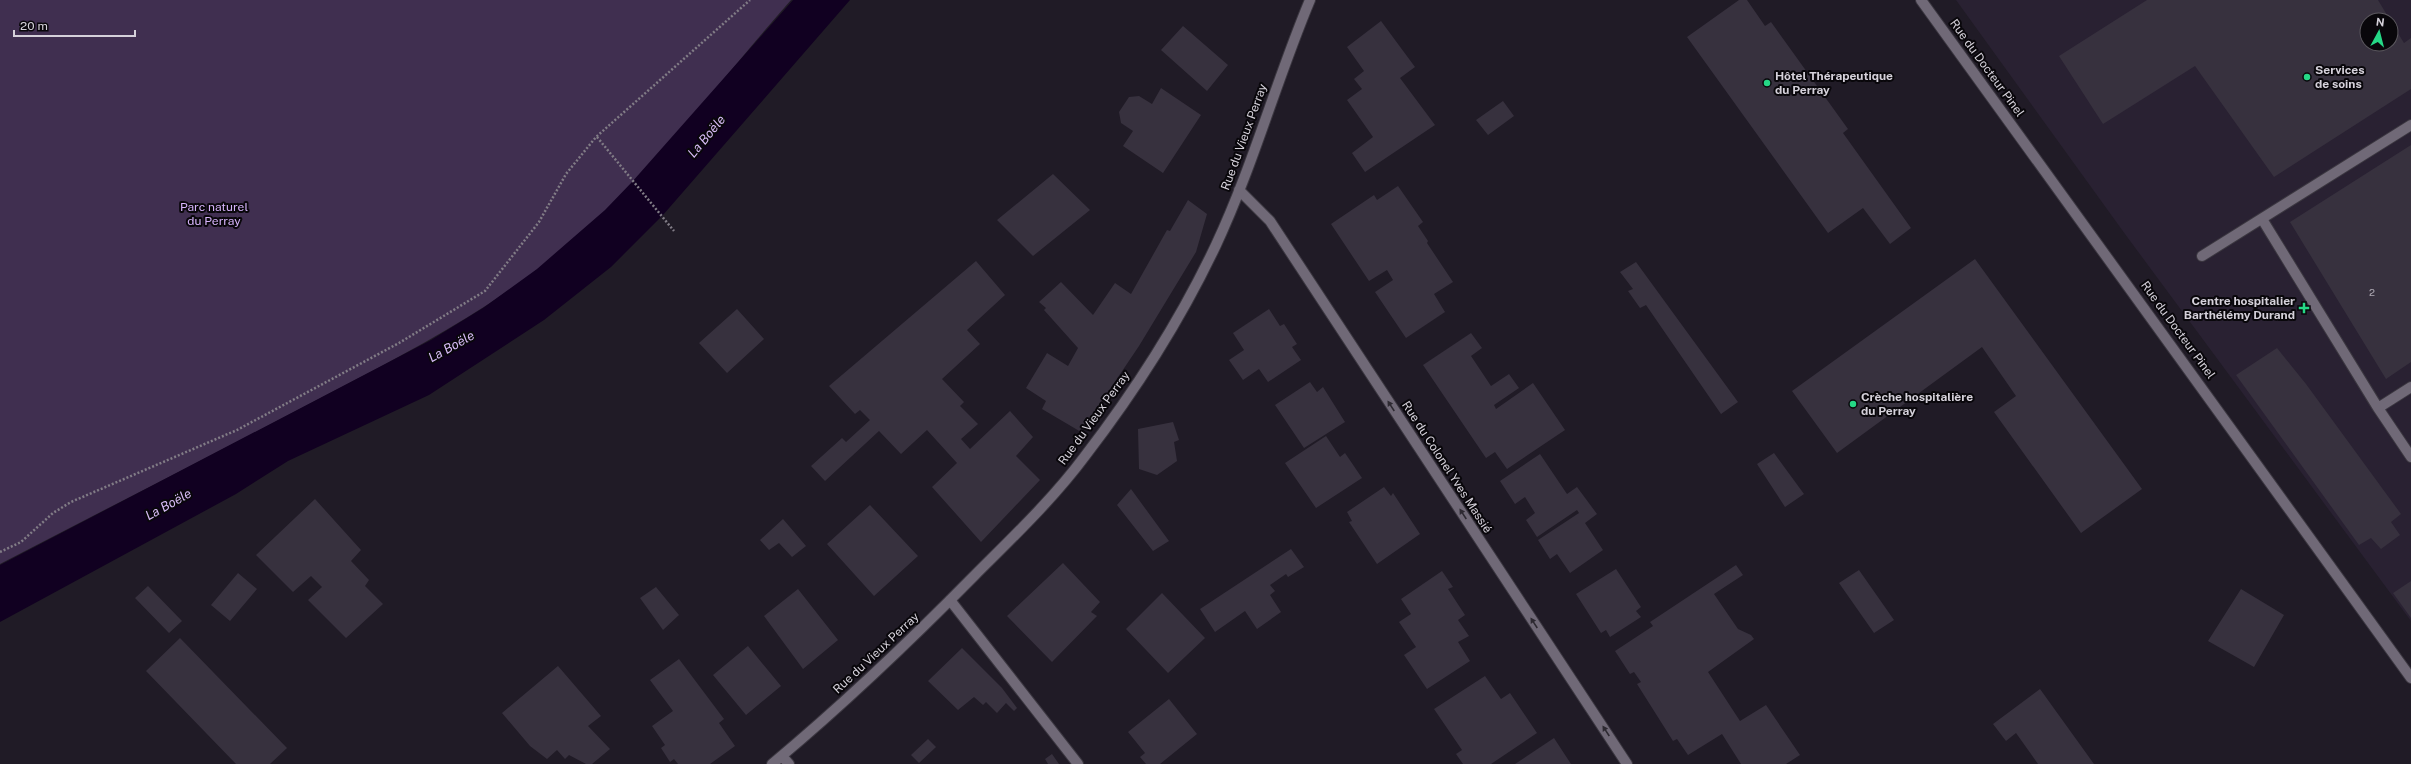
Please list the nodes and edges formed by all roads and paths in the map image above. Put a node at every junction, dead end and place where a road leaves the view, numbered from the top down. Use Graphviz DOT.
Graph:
graph roads {
  1 [pos="750,0"];
  2 [pos="1310,0"];
  3 [pos="1921,0"];
  4 [pos="2411,125"];
  5 [pos="597,137"];
  6 [pos="1239,190"];
  7 [pos="2262,219"];
  8 [pos="674,231"];
  9 [pos="2202,256"];
  10 [pos="2411,387"];
  11 [pos="2378,408"];
  12 [pos="2411,457"];
  13 [pos="0,552"];
  14 [pos="950,600"];
  15 [pos="2411,678"];
  16 [pos="786,760"];
  17 [pos="772,764"];
  18 [pos="1078,764"];
  19 [pos="1627,764"];
  1 -- 5 [label="path"];
  2 -- 6 [label="street, Rue du Vieux Perray"];
  3 -- 15 [label="street, Rue du Docteur Pinel"];
  4 -- 7 [label="street"];
  5 -- 8 [label="path"];
  5 -- 13 [label="path"];
  6 -- 14 [label="street, Rue du Vieux Perray"];
  19 -- 6 [label="street, Rue du Colonel Yves Massié, one-way"];
  7 -- 9 [label="street"];
  7 -- 11 [label="street"];
  10 -- 11 [label="street"];
  11 -- 12 [label="street"];
  14 -- 16 [label="street, Rue du Vieux Perray"];
  14 -- 18 [label="street"];
  16 -- 17 [label="street, Rue du Vieux Perray"];
}
